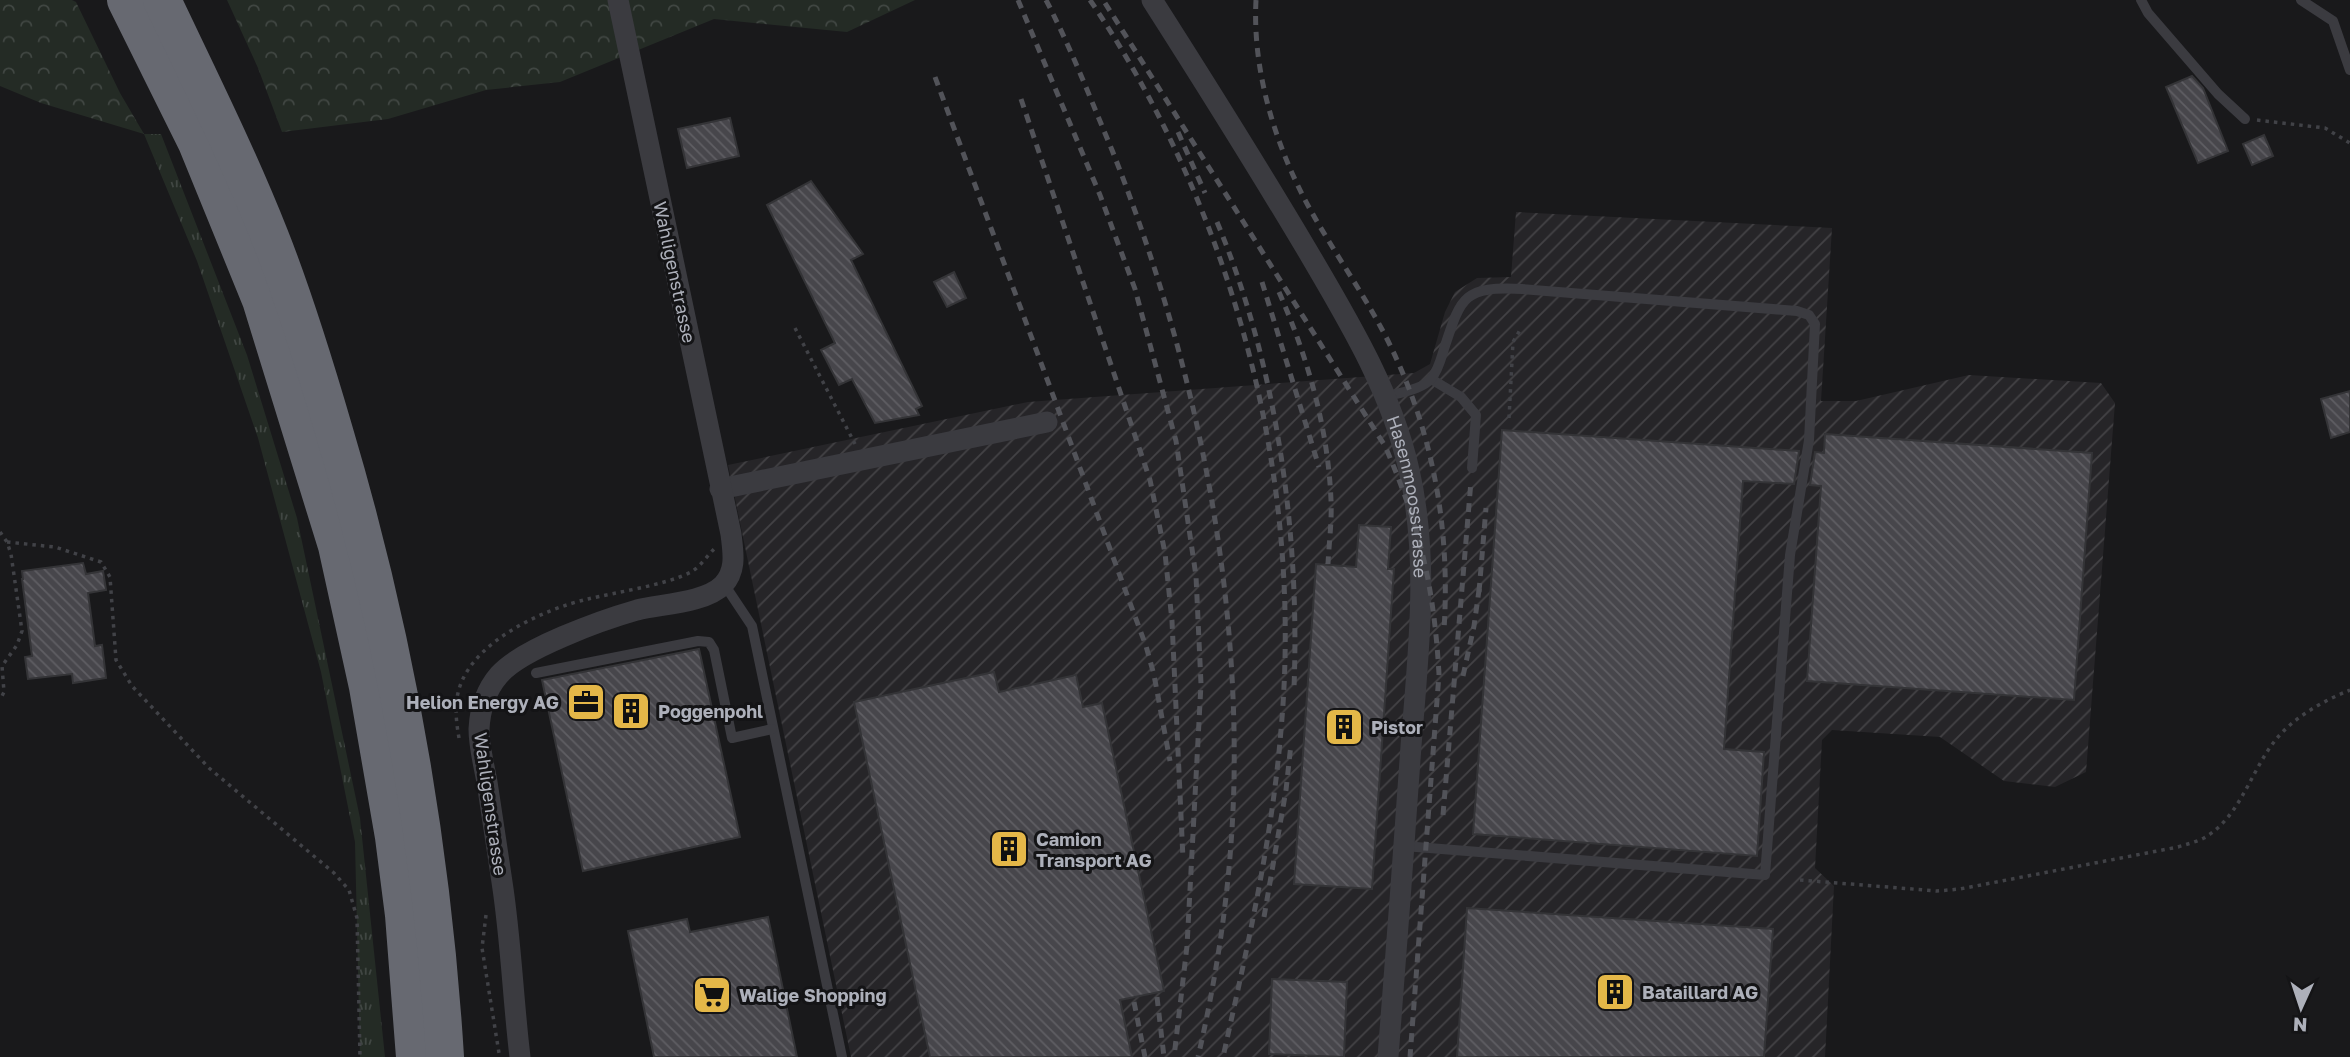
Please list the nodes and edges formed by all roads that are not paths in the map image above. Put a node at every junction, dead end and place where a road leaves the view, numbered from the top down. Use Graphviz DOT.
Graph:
graph roads {
  1 [pos="126,0"];
  2 [pos="162,0"];
  3 [pos="618,0"];
  4 [pos="1152,0"];
  5 [pos="2141,0"];
  6 [pos="2301,0"];
  7 [pos="2350,70"];
  8 [pos="2245,119"];
  9 [pos="1431,379"];
  10 [pos="1386,397"];
  11 [pos="1047,422"];
  12 [pos="1472,468"];
  13 [pos="720,489"];
  14 [pos="724,583"];
  15 [pos="536,673"];
  16 [pos="772,729"];
  17 [pos="1404,846"];
  18 [pos="415,1057"];
  19 [pos="445,1057"];
  20 [pos="520,1057"];
  21 [pos="842,1057"];
  22 [pos="1388,1057"];
  1 -- 18 [label="highway"];
  2 -- 19 [label="highway"];
  3 -- 13 [label="street, Wahligenstrasse"];
  4 -- 10 [label="street, Hasenmoosstrasse"];
  5 -- 8 [label="lane"];
  6 -- 7 [label="lane"];
  9 -- 10 [label="lane"];
  9 -- 12 [label="lane"];
  9 -- 17 [label="lane"];
  10 -- 17 [label="street, Hasenmoosstrasse"];
  11 -- 13 [label="street"];
  13 -- 14 [label="street, Wahligenstrasse"];
  14 -- 16 [label="lane"];
  14 -- 20 [label="street, Wahligenstrasse"];
  15 -- 16 [label="lane"];
  16 -- 21 [label="lane"];
  17 -- 22 [label="street, Hasenmoosstrasse"];
}
